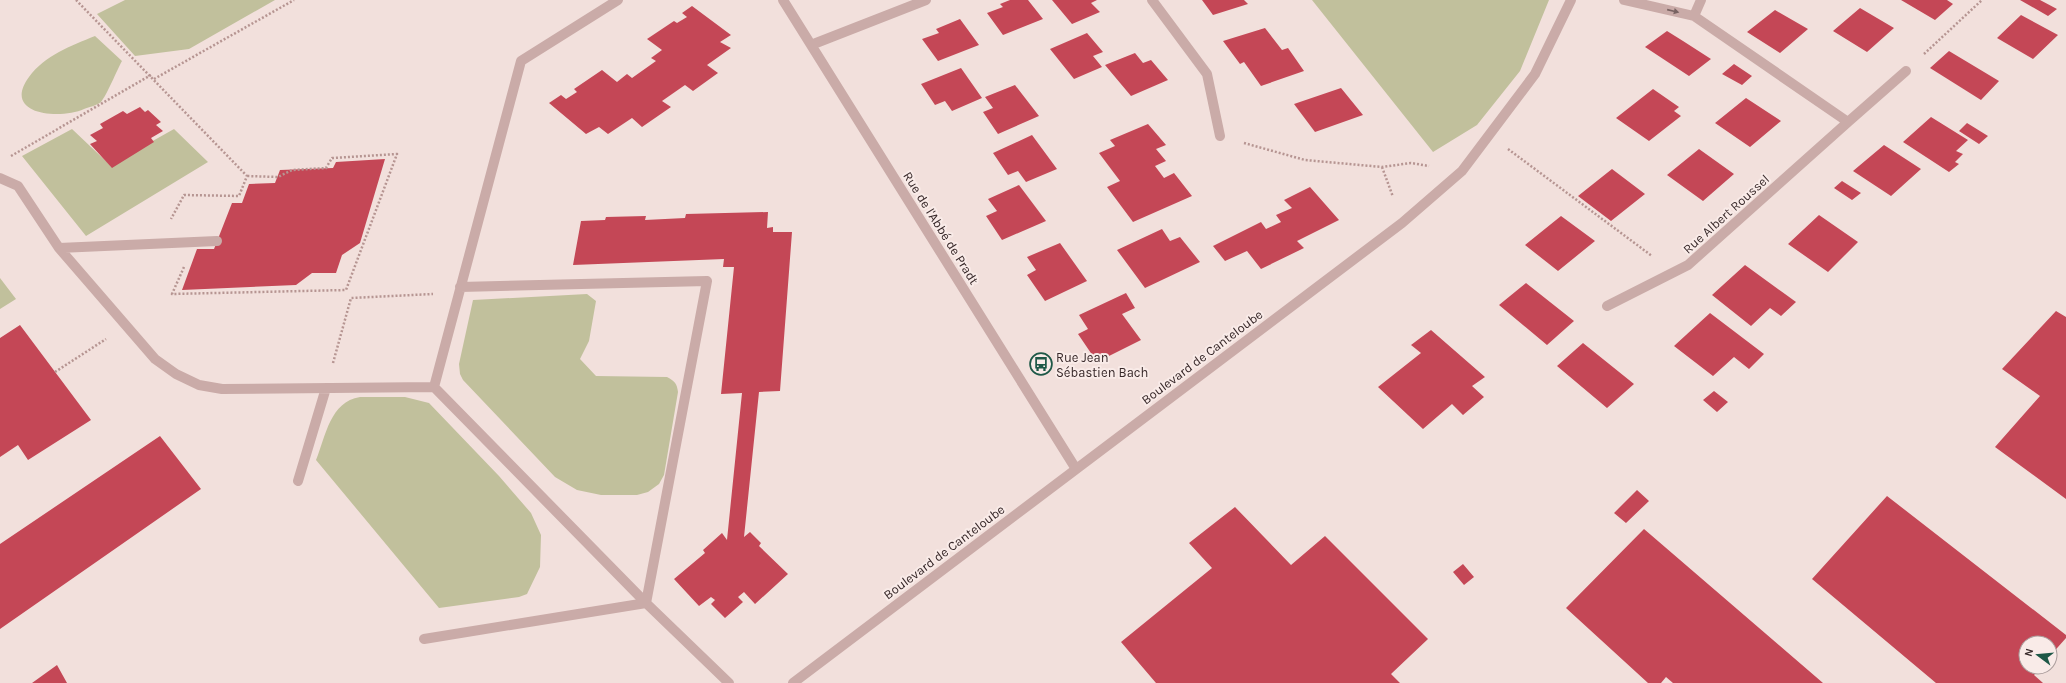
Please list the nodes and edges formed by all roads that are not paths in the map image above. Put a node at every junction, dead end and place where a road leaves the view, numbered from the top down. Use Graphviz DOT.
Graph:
graph roads {
  1 [pos="618,0"];
  2 [pos="783,0"];
  3 [pos="926,0"];
  4 [pos="1152,0"];
  5 [pos="1571,0"];
  6 [pos="1624,0"];
  7 [pos="1701,0"];
  8 [pos="1694,16"];
  9 [pos="811,44"];
  10 [pos="1906,71"];
  11 [pos="1848,122"];
  12 [pos="1220,136"];
  13 [pos="0,178"];
  14 [pos="217,242"];
  15 [pos="59,248"];
  16 [pos="459,290"];
  17 [pos="1607,306"];
  18 [pos="434,387"];
  19 [pos="326,388"];
  20 [pos="1076,469"];
  21 [pos="298,481"];
  22 [pos="646,603"];
  23 [pos="424,639"];
  24 [pos="729,683"];
  25 [pos="793,683"];
  1 -- 16 [label="street"];
  2 -- 9 [label="street, Rue de l'Abbé de Pradt"];
  3 -- 9 [label="street"];
  4 -- 12 [label="street"];
  5 -- 20 [label="street, Boulevard de Canteloube"];
  6 -- 8 [label="street, one-way"];
  7 -- 8 [label="street"];
  8 -- 11 [label="street"];
  9 -- 20 [label="street, Rue de l'Abbé de Pradt"];
  10 -- 11 [label="street, Rue Albert Roussel"];
  11 -- 17 [label="street, Rue Albert Roussel"];
  13 -- 15 [label="street"];
  14 -- 15 [label="street"];
  15 -- 19 [label="street"];
  16 -- 18 [label="street"];
  16 -- 22 [label="street"];
  18 -- 19 [label="street"];
  18 -- 22 [label="street"];
  19 -- 21 [label="street"];
  20 -- 25 [label="street, Boulevard de Canteloube"];
  22 -- 23 [label="street"];
  22 -- 24 [label="street"];
}
